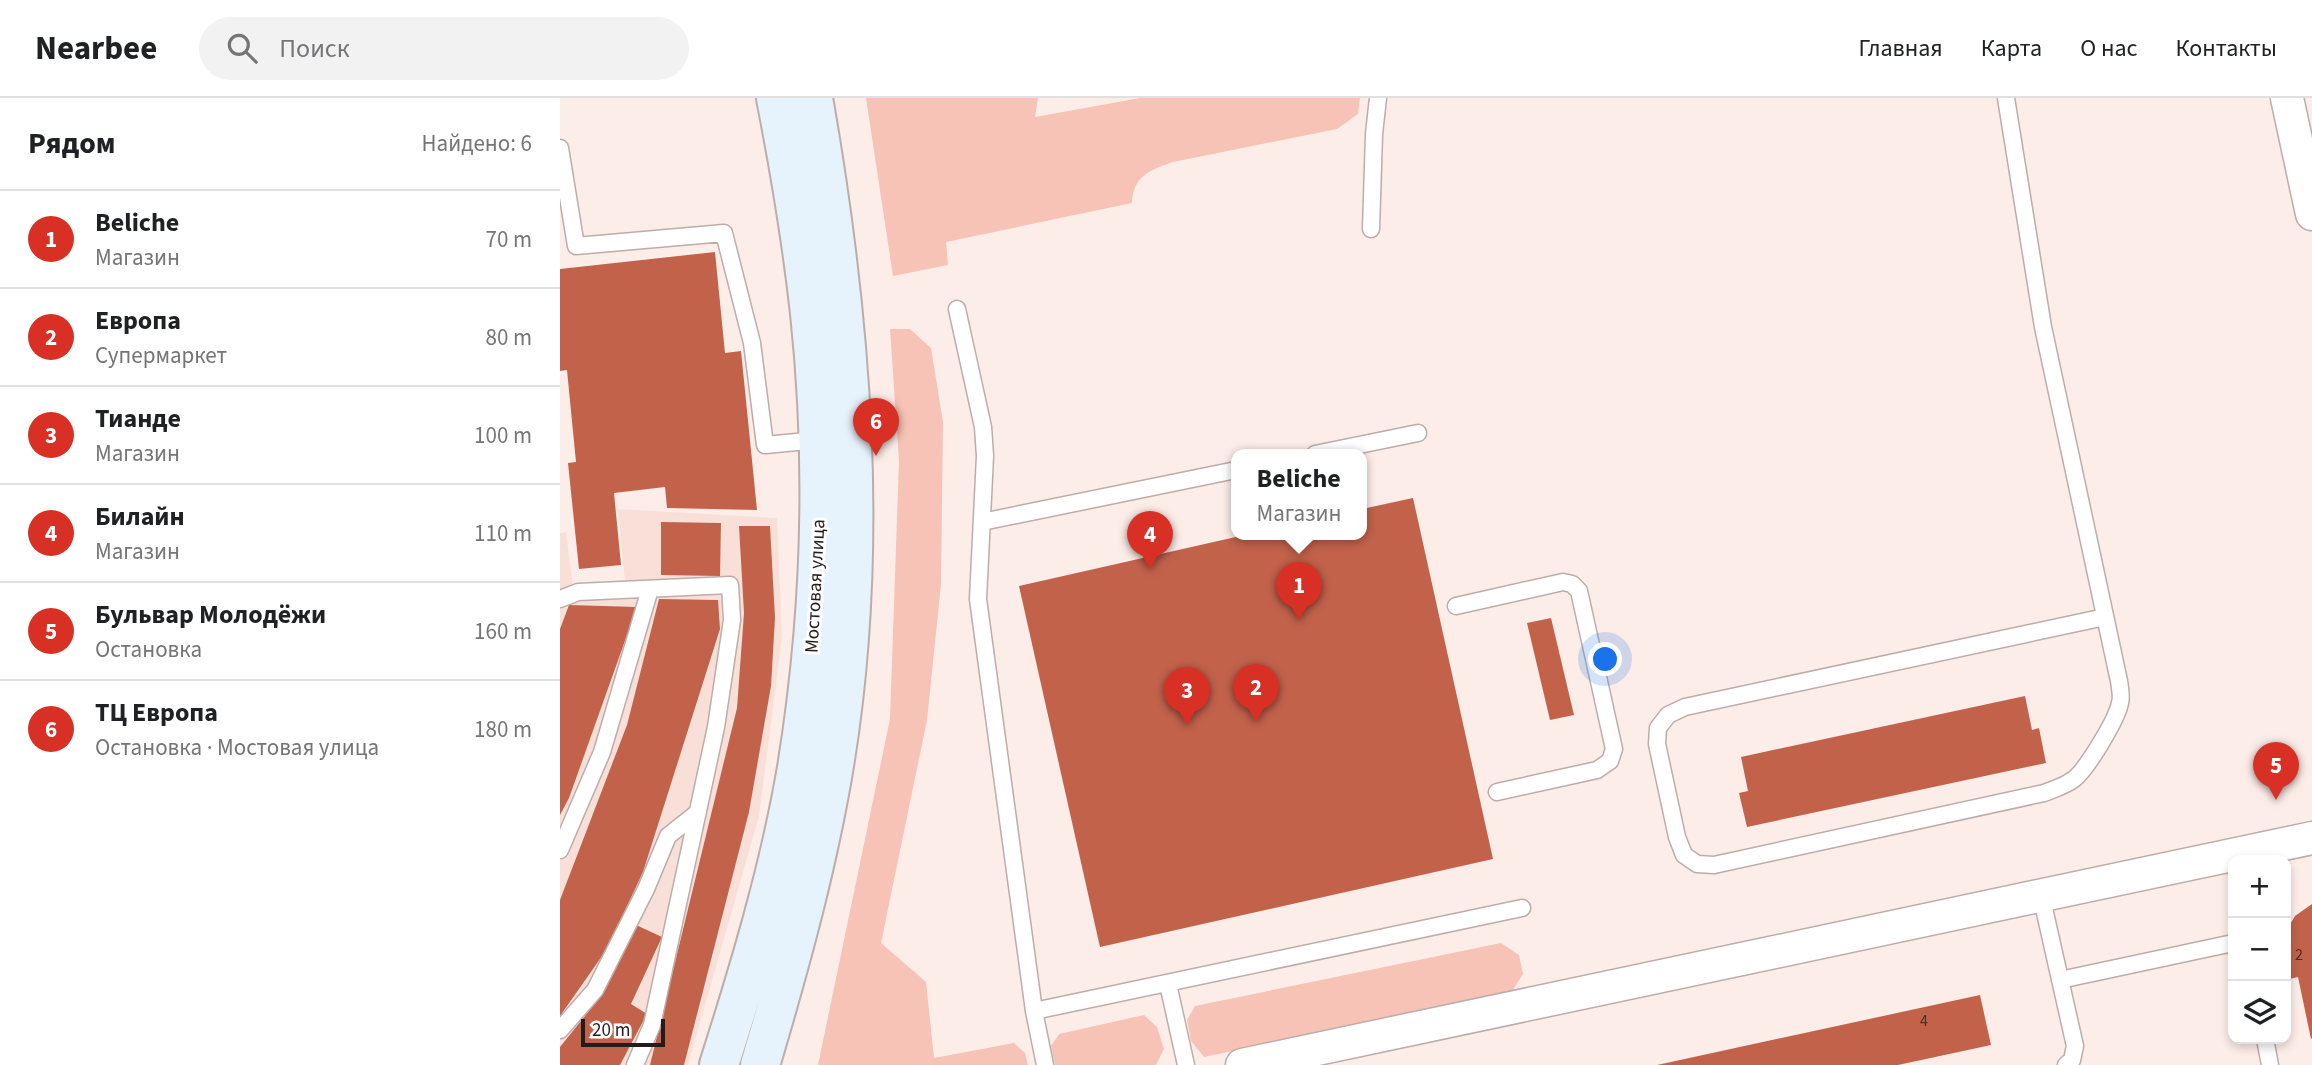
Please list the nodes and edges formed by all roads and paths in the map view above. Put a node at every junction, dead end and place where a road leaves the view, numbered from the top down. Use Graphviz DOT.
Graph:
graph roads {
  1 [pos="776,98"];
  2 [pos="813,98"];
  3 [pos="1378,98"];
  4 [pos="2006,98"];
  5 [pos="2287,98"];
  6 [pos="560,148"];
  7 [pos="2312,214"];
  8 [pos="1371,229"];
  9 [pos="568,248"];
  10 [pos="957,309"];
  11 [pos="1418,433"];
  12 [pos="818,440"];
  13 [pos="1340,449"];
  14 [pos="1231,471"];
  15 [pos="982,522"];
  16 [pos="650,589"];
  17 [pos="560,600"];
  18 [pos="1456,606"];
  19 [pos="2105,617"];
  20 [pos="1497,792"];
  21 [pos="697,813"];
  22 [pos="2312,838"];
  23 [pos="560,850"];
  24 [pos="2041,895"];
  25 [pos="1522,908"];
  26 [pos="2228,944"];
  27 [pos="2060,980"];
  28 [pos="1168,984"];
  29 [pos="1034,1011"];
  30 [pos="560,1030"];
  31 [pos="2266,1044"];
  32 [pos="635,1065"];
  33 [pos="719,1065"];
  34 [pos="760,1065"];
  35 [pos="1045,1065"];
  36 [pos="1186,1065"];
  37 [pos="1242,1065"];
  38 [pos="2066,1065"];
  39 [pos="2270,1065"];
  1 -- 12 [label="main road, Мостовая улица"];
  2 -- 34 [label="main road, Мостовая улица"];
  3 -- 8 [label="lane"];
  4 -- 19 [label="lane"];
  5 -- 7 [label="street"];
  6 -- 9 [label="lane"];
  9 -- 12 [label="lane"];
  10 -- 15 [label="lane"];
  11 -- 13 [label="lane"];
  12 -- 33 [label="main road, Мостовая улица"];
  14 -- 15 [label="lane"];
  15 -- 29 [label="lane"];
  16 -- 17 [label="lane"];
  16 -- 21 [label="lane"];
  16 -- 23 [label="lane"];
  18 -- 20 [label="lane"];
  19 -- 19 [label="lane"];
  21 -- 30 [label="lane"];
  21 -- 32 [label="lane"];
  22 -- 24 [label="street"];
  24 -- 27 [label="lane"];
  24 -- 37 [label="street"];
  25 -- 28 [label="lane"];
  26 -- 27 [label="lane"];
  27 -- 38 [label="lane"];
  28 -- 29 [label="lane"];
  28 -- 36 [label="lane"];
  29 -- 35 [label="lane"];
  31 -- 39 [label="lane"];
}
